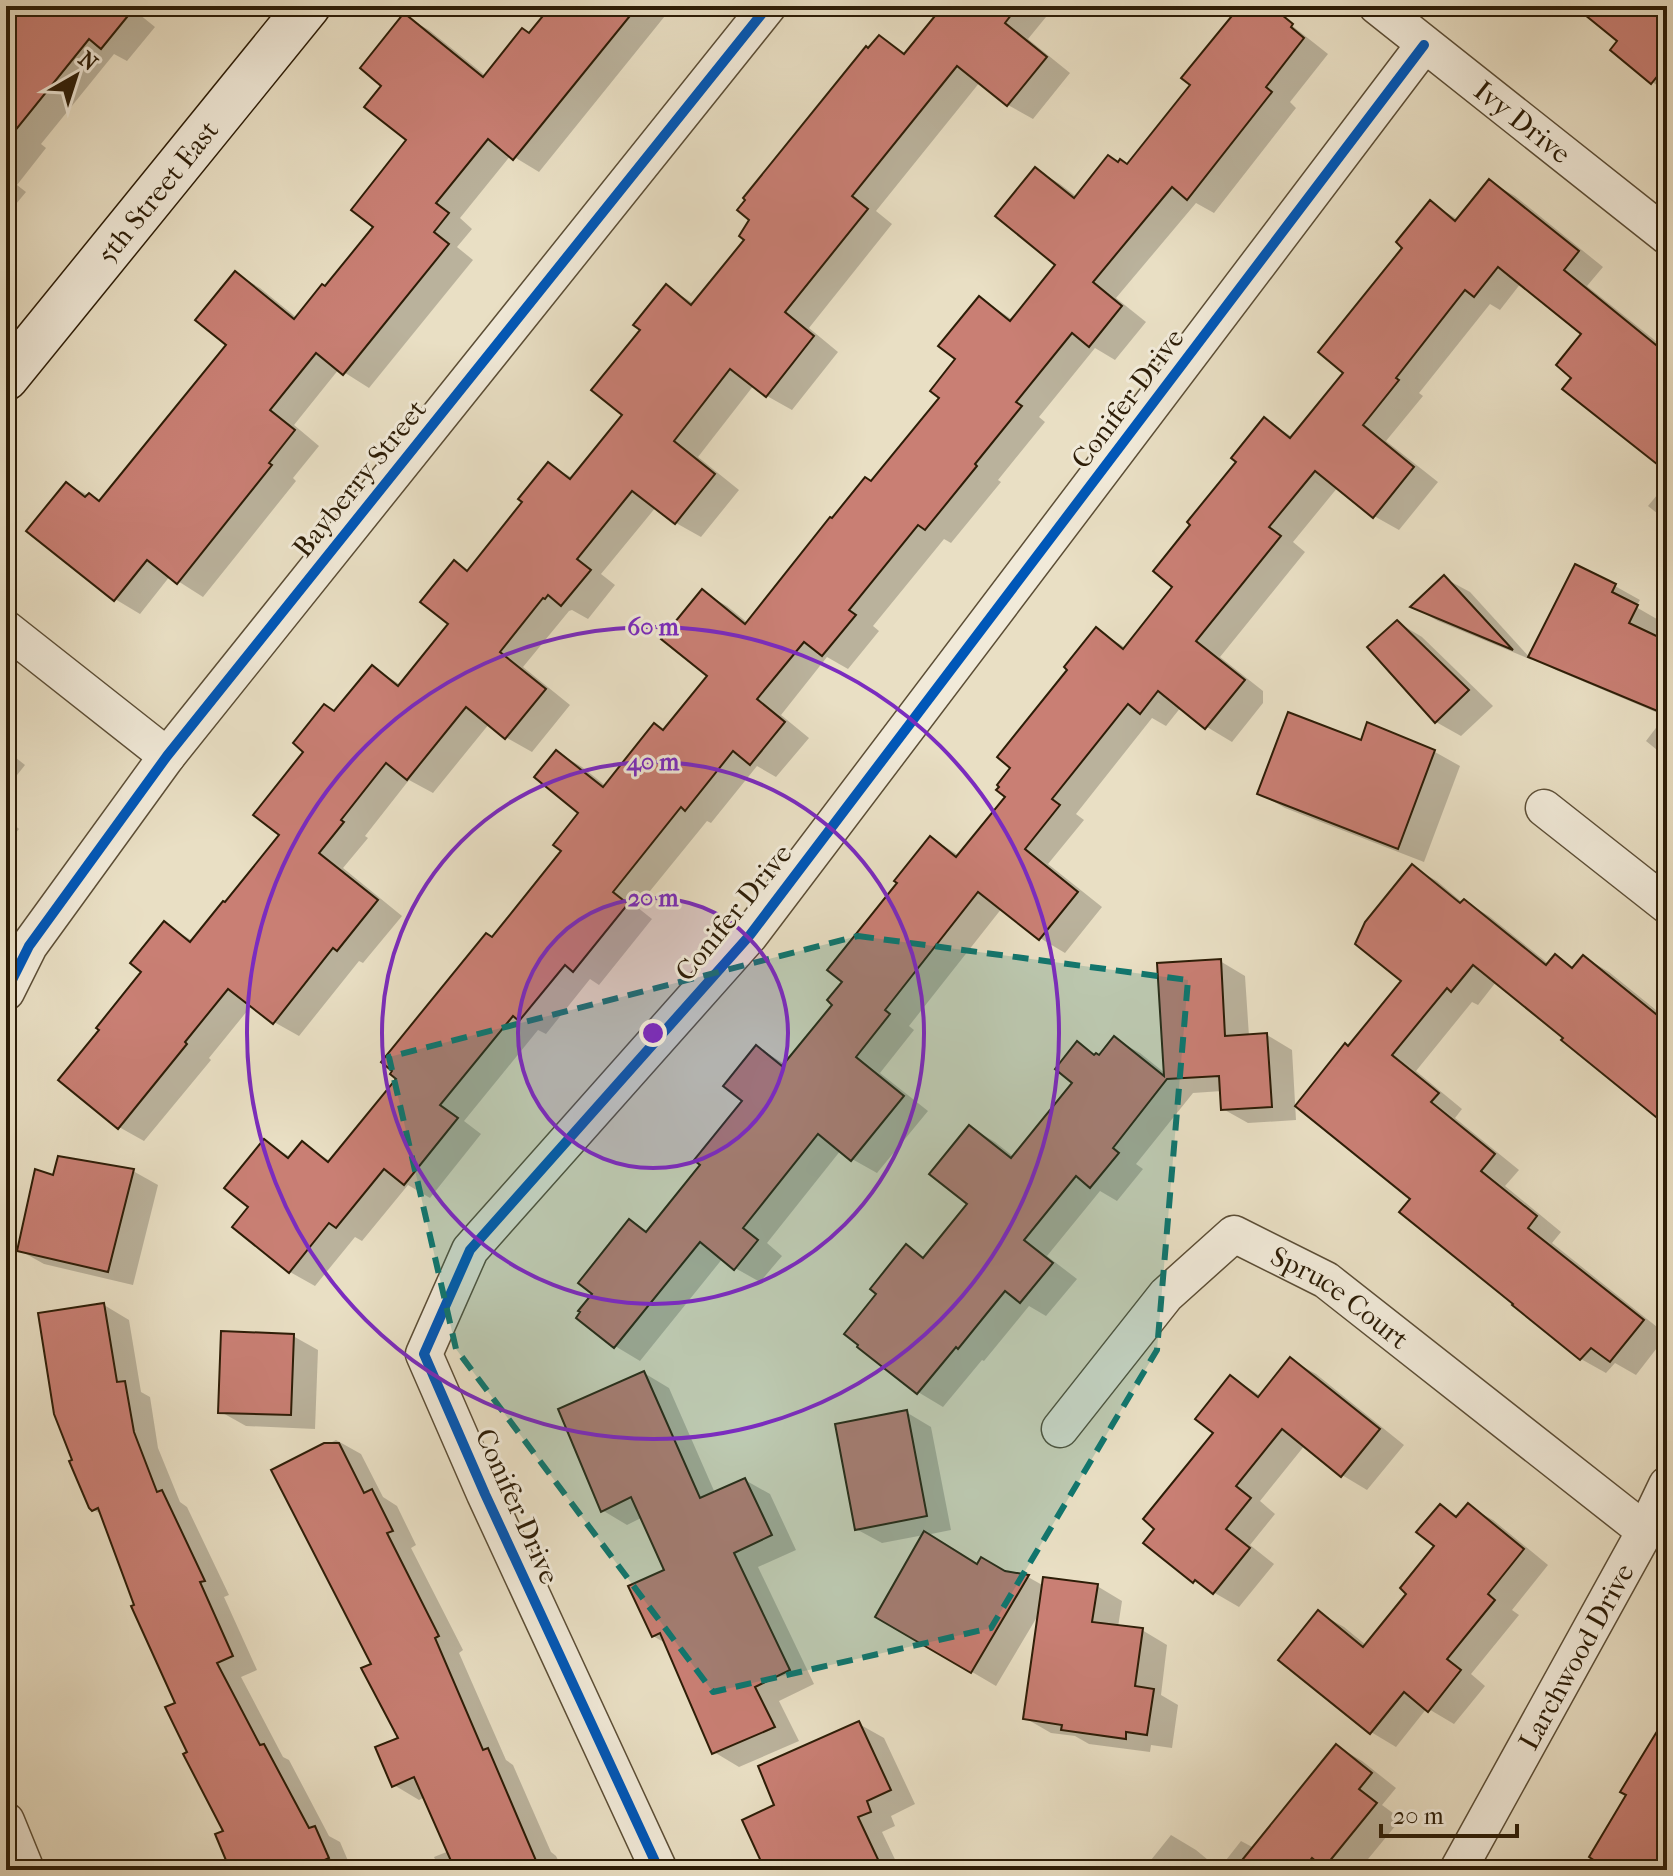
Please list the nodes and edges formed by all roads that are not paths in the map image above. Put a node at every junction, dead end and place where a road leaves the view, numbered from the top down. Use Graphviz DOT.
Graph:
graph roads {
  1 [pos="308,6"];
  2 [pos="768,6"];
  3 [pos="1377,6"];
  4 [pos="1424,45"];
  5 [pos="1667,236"];
  6 [pos="6,378"];
  7 [pos="6,629"];
  8 [pos="167,756"];
  9 [pos="1544,808"];
  10 [pos="1667,905"];
  11 [pos="6,992"];
  12 [pos="1060,1429"];
  13 [pos="1667,1485"];
  14 [pos="1645,1531"];
  15 [pos="6,1821"];
  16 [pos="26,1870"];
  17 [pos="659,1870"];
  18 [pos="1458,1870"];
  1 -- 6 [label="street, 5th Street East"];
  2 -- 8 [label="street, Bayberry Street"];
  3 -- 4 [label="street, Ivy Drive"];
  4 -- 5 [label="street, Ivy Drive"];
  4 -- 17 [label="street, Conifer Drive"];
  7 -- 8 [label="street"];
  8 -- 11 [label="street, Bayberry Street"];
  9 -- 10 [label="street"];
  12 -- 14 [label="street, Spruce Court"];
  13 -- 14 [label="street, Larchwood Drive"];
  14 -- 18 [label="street, Larchwood Drive"];
  15 -- 16 [label="street"];
}
